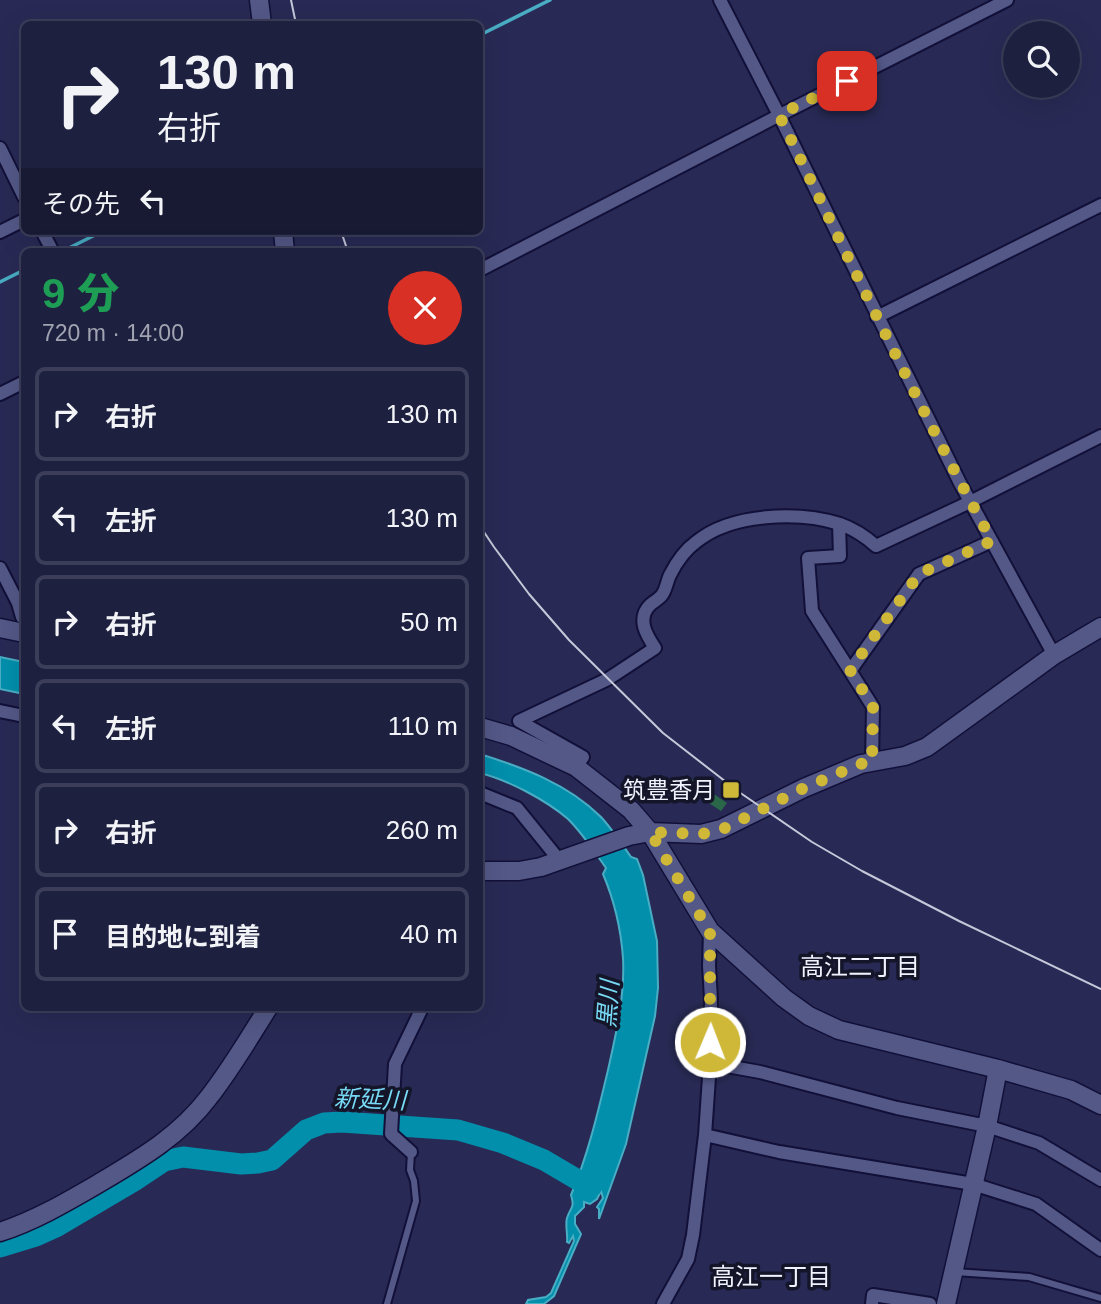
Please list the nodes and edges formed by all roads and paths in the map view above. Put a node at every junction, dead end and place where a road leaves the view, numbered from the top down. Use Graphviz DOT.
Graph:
graph roads {
  1 [pos="259,0"];
  2 [pos="720,0"];
  3 [pos="1007,0"];
  4 [pos="262,21"];
  5 [pos="779,115"];
  6 [pos="0,148"];
  7 [pos="21,191"];
  8 [pos="1101,205"];
  9 [pos="21,222"];
  10 [pos="0,232"];
  11 [pos="483,268"];
  12 [pos="877,317"];
  13 [pos="21,384"];
  14 [pos="0,394"];
  15 [pos="1101,436"];
  16 [pos="970,502"];
  17 [pos="839,524"];
  18 [pos="992,541"];
  19 [pos="0,568"];
  20 [pos="21,601"];
  21 [pos="21,625"];
  22 [pos="1101,627"];
  23 [pos="0,628"];
  24 [pos="1054,655"];
  25 [pos="850,670"];
  26 [pos="0,711"];
  27 [pos="21,715"];
  28 [pos="483,728"];
  29 [pos="872,762"];
  30 [pos="576,767"];
  31 [pos="483,794"];
  32 [pos="650,832"];
  33 [pos="567,859"];
  34 [pos="483,872"];
  35 [pos="710,932"];
  36 [pos="266,1011"];
  37 [pos="421,1011"];
  38 [pos="710,1063"];
  39 [pos="998,1069"];
  40 [pos="1101,1105"];
  41 [pos="987,1126"];
  42 [pos="705,1135"];
  43 [pos="411,1152"];
  44 [pos="1101,1180"];
  45 [pos="974,1184"];
  46 [pos="0,1231"];
  47 [pos="1101,1251"];
  48 [pos="954,1272"];
  49 [pos="1101,1298"];
  50 [pos="387,1304"];
  51 [pos="663,1304"];
  52 [pos="872,1304"];
  53 [pos="930,1304"];
  54 [pos="946,1304"];
  1 -- 4 [label="street"];
  2 -- 5 [label="street"];
  3 -- 5 [label="street"];
  5 -- 11 [label="street"];
  5 -- 12 [label="street"];
  6 -- 7 [label="street"];
  8 -- 12 [label="street"];
  9 -- 10 [label="street"];
  12 -- 16 [label="street"];
  13 -- 14 [label="street"];
  15 -- 16 [label="street"];
  16 -- 17 [label="street"];
  16 -- 18 [label="street"];
  17 -- 25 [label="street"];
  17 -- 30 [label="street"];
  18 -- 24 [label="street"];
  18 -- 25 [label="street"];
  19 -- 20 [label="street"];
  21 -- 23 [label="street"];
  22 -- 24 [label="street"];
  24 -- 29 [label="street"];
  25 -- 29 [label="street"];
  26 -- 27 [label="street"];
  28 -- 30 [label="street"];
  29 -- 32 [label="street"];
  30 -- 32 [label="street"];
  31 -- 33 [label="street"];
  32 -- 33 [label="street"];
  32 -- 35 [label="street"];
  33 -- 34 [label="street"];
  35 -- 38 [label="street"];
  35 -- 39 [label="street"];
  36 -- 46 [label="street"];
  37 -- 43 [label="street"];
  38 -- 41 [label="street"];
  38 -- 42 [label="street"];
  39 -- 40 [label="street"];
  39 -- 41 [label="street"];
  41 -- 44 [label="street"];
  41 -- 45 [label="street"];
  42 -- 45 [label="street"];
  42 -- 51 [label="street"];
  43 -- 50 [label="lane"];
  45 -- 47 [label="street"];
  45 -- 48 [label="street"];
  48 -- 49 [label="lane"];
  48 -- 54 [label="street"];
  52 -- 53 [label="street"];
}
